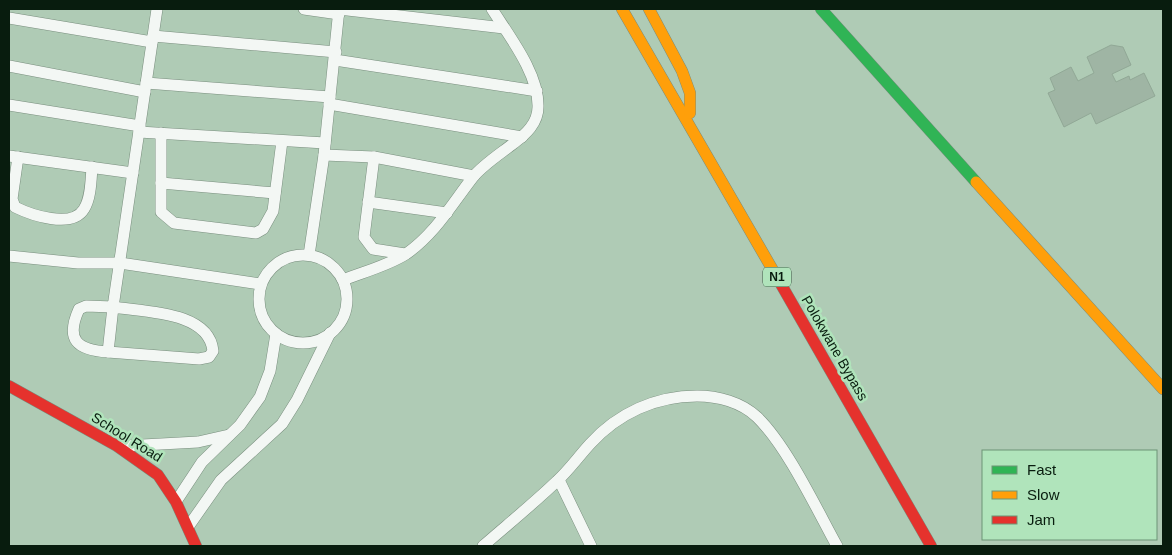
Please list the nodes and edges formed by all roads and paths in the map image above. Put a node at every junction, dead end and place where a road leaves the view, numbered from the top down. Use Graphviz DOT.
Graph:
graph roads {
  1 [pos="157,9"];
  2 [pos="304,9"];
  3 [pos="492,9"];
  4 [pos="622,9"];
  5 [pos="649,9"];
  6 [pos="821,9"];
  7 [pos="339,14"];
  8 [pos="9,18"];
  9 [pos="504,28"];
  10 [pos="152,39"];
  11 [pos="336,56"];
  12 [pos="9,66"];
  13 [pos="146,87"];
  14 [pos="537,91"];
  15 [pos="330,101"];
  16 [pos="9,105"];
  17 [pos="691,125"];
  18 [pos="140,129"];
  19 [pos="161,133"];
  20 [pos="522,137"];
  21 [pos="282,140"];
  22 [pos="325,149"];
  23 [pos="14,157"];
  24 [pos="374,157"];
  25 [pos="92,167"];
  26 [pos="133,173"];
  27 [pos="474,176"];
  28 [pos="161,183"];
  29 [pos="275,193"];
  30 [pos="368,202"];
  31 [pos="447,214"];
  32 [pos="405,254"];
  33 [pos="308,255"];
  34 [pos="9,256"];
  35 [pos="120,263"];
  36 [pos="343,280"];
  37 [pos="260,284"];
  38 [pos="113,307"];
  39 [pos="330,333"];
  40 [pos="276,334"];
  41 [pos="108,352"];
  42 [pos="9,386"];
  43 [pos="1163,390"];
  44 [pos="229,435"];
  45 [pos="117,446"];
  46 [pos="559,480"];
  47 [pos="176,502"];
  48 [pos="187,527"];
  49 [pos="196,546"];
  50 [pos="483,546"];
  51 [pos="591,546"];
  52 [pos="837,546"];
  53 [pos="931,546"];
  1 -- 10 [label="lane"];
  2 -- 7 [label="lane"];
  3 -- 9 [label="lane"];
  4 -- 17 [label="main road, Polokwane Bypass / N1"];
  5 -- 17 [label="main road"];
  6 -- 43 [label="main road"];
  7 -- 9 [label="lane"];
  7 -- 11 [label="lane"];
  8 -- 10 [label="lane"];
  9 -- 14 [label="lane"];
  10 -- 11 [label="lane"];
  10 -- 13 [label="lane"];
  11 -- 14 [label="lane"];
  11 -- 15 [label="lane"];
  12 -- 13 [label="lane"];
  13 -- 15 [label="lane"];
  13 -- 18 [label="lane"];
  14 -- 20 [label="lane"];
  15 -- 20 [label="lane"];
  15 -- 22 [label="lane"];
  16 -- 18 [label="lane"];
  17 -- 53 [label="main road, Polokwane Bypass / N1"];
  18 -- 19 [label="lane"];
  18 -- 26 [label="lane"];
  19 -- 21 [label="lane"];
  19 -- 28 [label="lane"];
  20 -- 27 [label="lane"];
  21 -- 22 [label="lane"];
  21 -- 29 [label="lane"];
  22 -- 24 [label="lane"];
  22 -- 33 [label="lane"];
  23 -- 25 [label="lane"];
  23 -- 25 [label="lane"];
  24 -- 27 [label="lane"];
  24 -- 30 [label="lane"];
  25 -- 26 [label="lane"];
  26 -- 35 [label="lane"];
  27 -- 31 [label="lane"];
  28 -- 29 [label="lane"];
  28 -- 29 [label="lane"];
  30 -- 31 [label="lane"];
  30 -- 32 [label="lane"];
  31 -- 32 [label="lane"];
  32 -- 36 [label="lane"];
  33 -- 36 [label="lane"];
  33 -- 37 [label="lane"];
  34 -- 35 [label="lane"];
  35 -- 37 [label="lane"];
  35 -- 38 [label="lane"];
  36 -- 39 [label="lane"];
  37 -- 40 [label="lane"];
  38 -- 41 [label="lane"];
  38 -- 41 [label="lane"];
  38 -- 41 [label="lane"];
  39 -- 40 [label="lane"];
  39 -- 48 [label="lane"];
  40 -- 44 [label="lane"];
  42 -- 45 [label="main road, School Road"];
  44 -- 45 [label="lane"];
  44 -- 47 [label="lane"];
  45 -- 47 [label="main road, School Road"];
  46 -- 50 [label="lane"];
  46 -- 51 [label="lane"];
  46 -- 52 [label="lane"];
  47 -- 48 [label="main road, School Road"];
  48 -- 49 [label="main road, School Road"];
}
